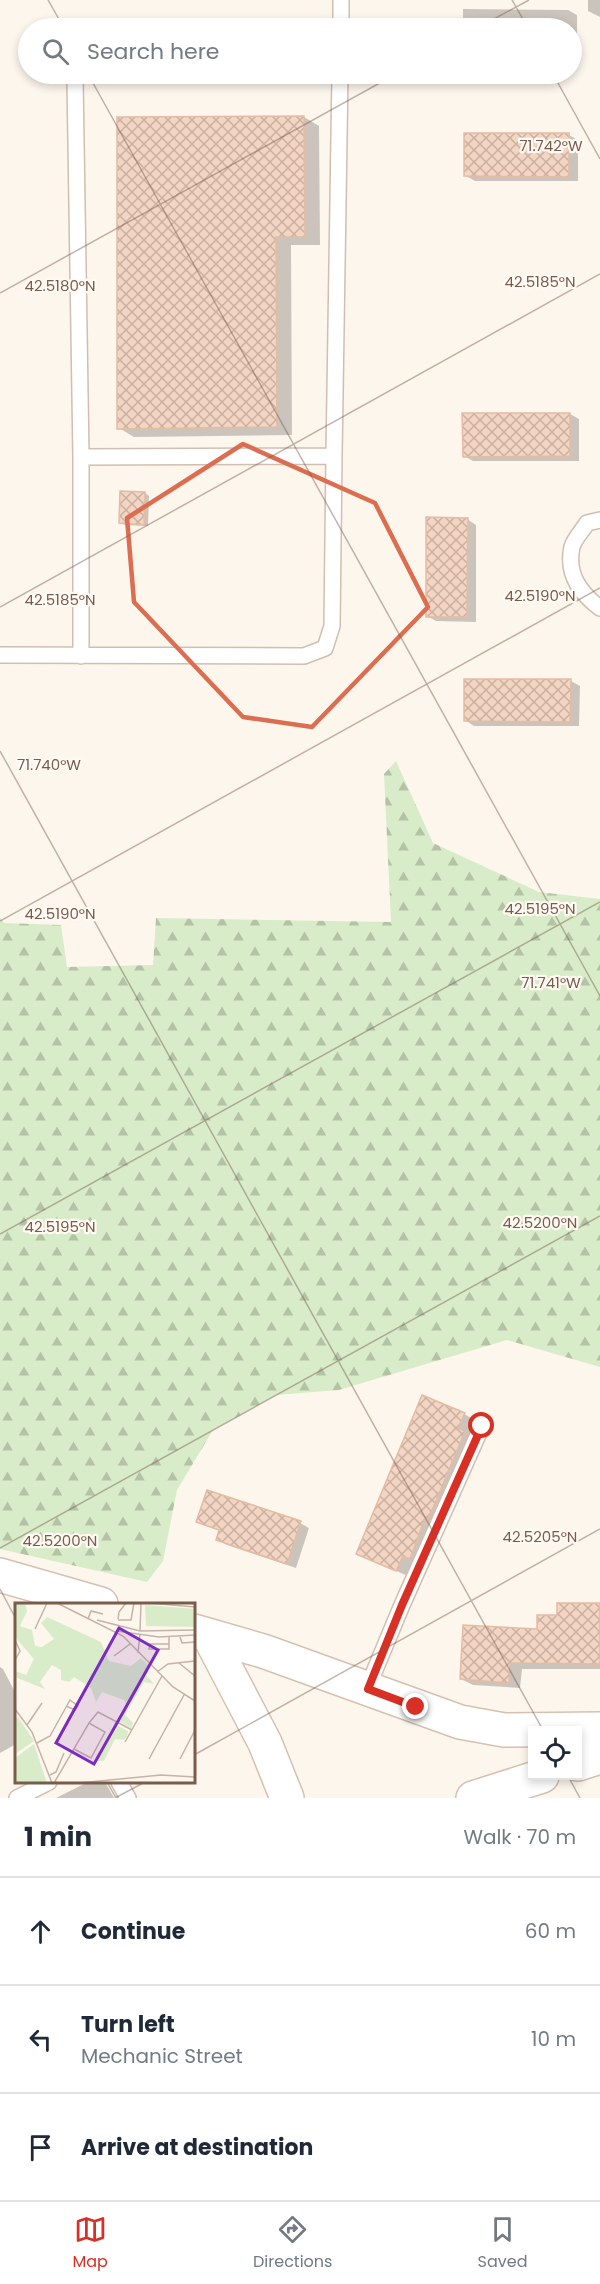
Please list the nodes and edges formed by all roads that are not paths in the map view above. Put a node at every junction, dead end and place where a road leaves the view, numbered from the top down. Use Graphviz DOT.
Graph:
graph roads {
  1 [pos="341,0"];
  2 [pos="341,18"];
  3 [pos="75,84"];
  4 [pos="340,84"];
  5 [pos="334,456"];
  6 [pos="81,457"];
  7 [pos="600,520"];
  8 [pos="600,608"];
  9 [pos="0,656"];
  10 [pos="81,656"];
  11 [pos="482,1426"];
  12 [pos="0,1575"];
  13 [pos="94,1603"];
  14 [pos="201,1633"];
  15 [pos="368,1689"];
  16 [pos="600,1730"];
  17 [pos="600,1757"];
  18 [pos="582,1763"];
  19 [pos="529,1780"];
  20 [pos="47,1783"];
  21 [pos="120,1783"];
  22 [pos="17,1798"];
  23 [pos="128,1798"];
  24 [pos="287,1798"];
  25 [pos="473,1798"];
  1 -- 2 [label="lane"];
  3 -- 6 [label="lane"];
  4 -- 5 [label="lane"];
  5 -- 6 [label="lane"];
  5 -- 10 [label="lane"];
  6 -- 10 [label="lane"];
  7 -- 8 [label="lane"];
  9 -- 10 [label="lane"];
  11 -- 15 [label="lane"];
  12 -- 13 [label="main road"];
  14 -- 15 [label="main road"];
  14 -- 24 [label="main road"];
  15 -- 16 [label="main road"];
  17 -- 18 [label="main road"];
  19 -- 25 [label="main road"];
  20 -- 22 [label="lane"];
  21 -- 23 [label="lane"];
}
